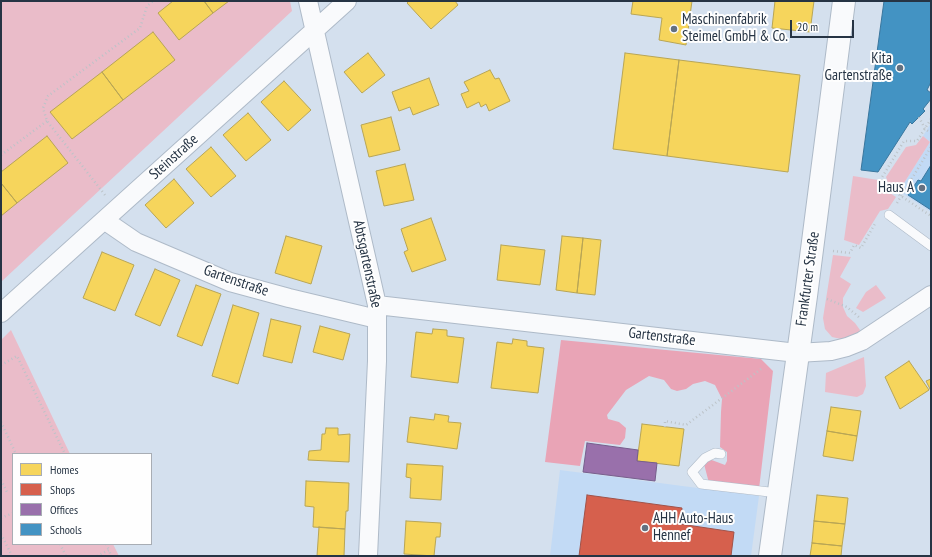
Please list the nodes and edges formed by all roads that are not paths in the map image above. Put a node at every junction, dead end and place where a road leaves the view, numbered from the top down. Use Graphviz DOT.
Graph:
graph roads {
  1 [pos="308,1"];
  2 [pos="347,1"];
  3 [pos="844,1"];
  4 [pos="314,31"];
  5 [pos="110,215"];
  6 [pos="889,215"];
  7 [pos="931,246"];
  8 [pos="931,295"];
  9 [pos="377,312"];
  10 [pos="1,313"];
  11 [pos="798,353"];
  12 [pos="721,454"];
  13 [pos="778,493"];
  14 [pos="368,556"];
  15 [pos="770,556"];
  1 -- 4 [label="street, Abtsgartenstraße"];
  2 -- 4 [label="street, Steinstraße"];
  3 -- 11 [label="main road, Frankfurter Straße"];
  4 -- 5 [label="street, Steinstraße"];
  4 -- 9 [label="street, Abtsgartenstraße"];
  5 -- 9 [label="street, Gartenstraße"];
  5 -- 10 [label="street, Steinstraße"];
  6 -- 7 [label="lane"];
  8 -- 11 [label="street, Gartenstraße"];
  9 -- 11 [label="street, Gartenstraße"];
  9 -- 14 [label="street, Abtsgartenstraße"];
  11 -- 13 [label="main road, Frankfurter Straße"];
  12 -- 13 [label="lane"];
  13 -- 15 [label="main road, Frankfurter Straße"];
}
